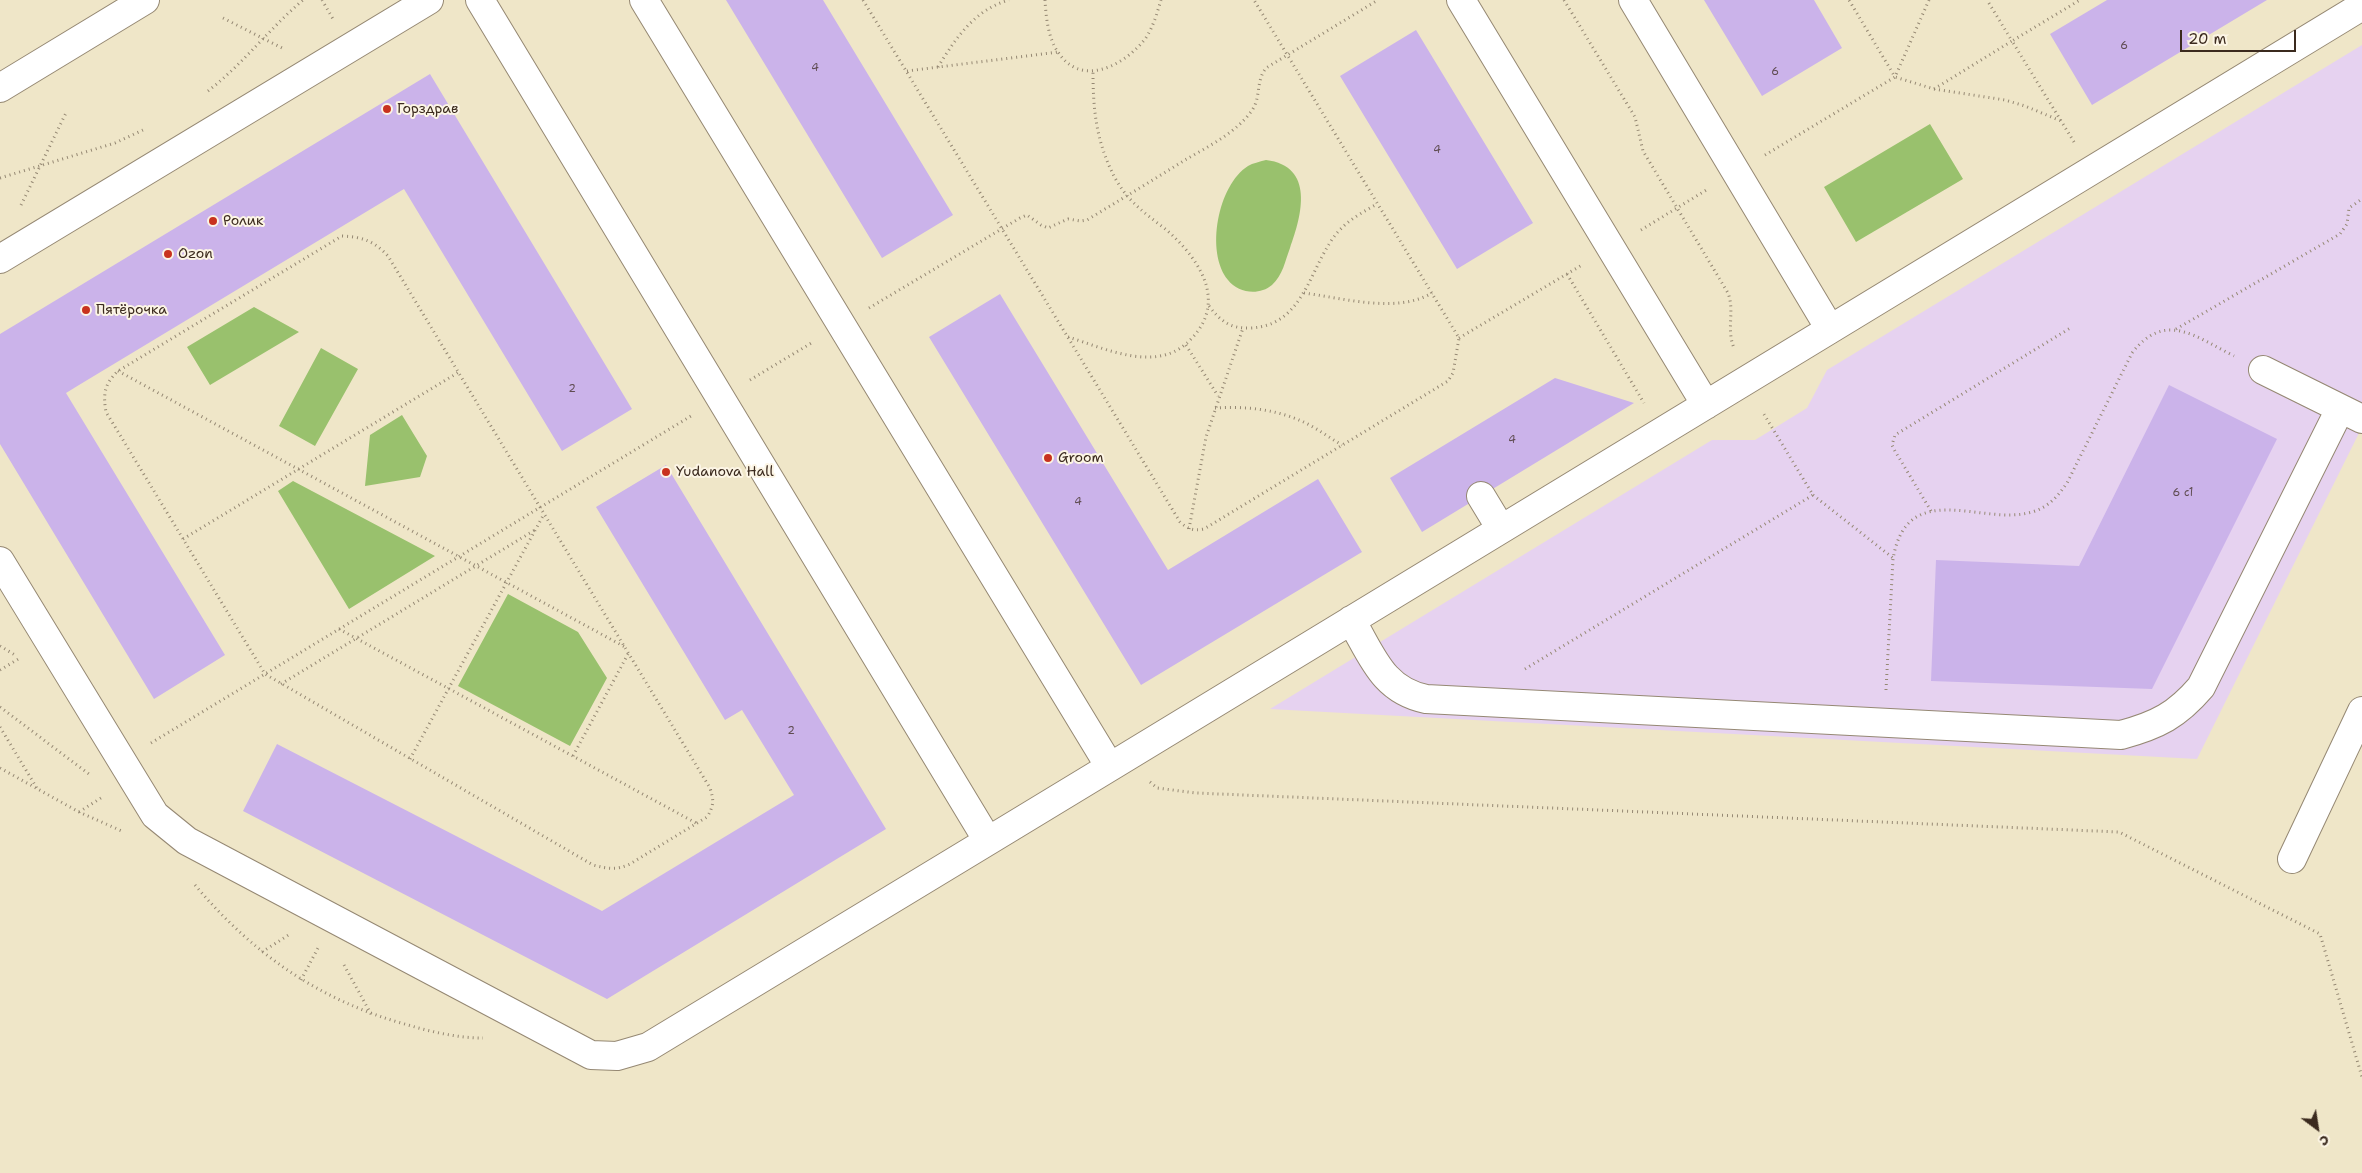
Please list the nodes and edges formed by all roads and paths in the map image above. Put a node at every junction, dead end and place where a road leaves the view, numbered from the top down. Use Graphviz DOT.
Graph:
graph roads {
  1 [pos="145,0"];
  2 [pos="304,0"];
  3 [pos="428,0"];
  4 [pos="480,0"];
  5 [pos="644,0"];
  6 [pos="863,0"];
  7 [pos="1009,0"];
  8 [pos="1045,0"];
  9 [pos="1161,0"];
  10 [pos="1254,0"];
  11 [pos="1378,0"];
  12 [pos="1461,0"];
  13 [pos="1564,0"];
  14 [pos="1633,0"];
  15 [pos="1929,0"];
  16 [pos="1987,0"];
  17 [pos="2080,0"];
  18 [pos="2362,6"];
  19 [pos="223,18"];
  20 [pos="264,39"];
  21 [pos="2012,41"];
  22 [pos="1058,52"];
  23 [pos="1288,55"];
  24 [pos="318,67"];
  25 [pos="938,67"];
  26 [pos="906,71"];
  27 [pos="1094,72"];
  28 [pos="0,88"];
  29 [pos="1934,89"];
  30 [pos="200,97"];
  31 [pos="66,113"];
  32 [pos="2061,121"];
  33 [pos="150,127"];
  34 [pos="41,164"];
  35 [pos="2091,171"];
  36 [pos="0,178"];
  37 [pos="1127,196"];
  38 [pos="2362,199"];
  39 [pos="1377,204"];
  40 [pos="16,213"];
  41 [pos="1002,228"];
  42 [pos="0,260"];
  43 [pos="1567,274"];
  44 [pos="1304,293"];
  45 [pos="1432,293"];
  46 [pos="1209,306"];
  47 [pos="841,325"];
  48 [pos="2072,327"];
  49 [pos="1243,328"];
  50 [pos="1830,329"];
  51 [pos="2175,329"];
  52 [pos="1068,337"];
  53 [pos="1186,345"];
  54 [pos="2264,370"];
  55 [pos="118,371"];
  56 [pos="459,372"];
  57 [pos="1751,376"];
  58 [pos="1219,396"];
  59 [pos="721,398"];
  60 [pos="1706,405"];
  61 [pos="1215,408"];
  62 [pos="2351,414"];
  63 [pos="1774,430"];
  64 [pos="1661,431"];
  65 [pos="1342,445"];
  66 [pos="298,469"];
  67 [pos="1813,495"];
  68 [pos="1481,496"];
  69 [pos="540,507"];
  70 [pos="1931,511"];
  71 [pos="544,514"];
  72 [pos="1189,529"];
  73 [pos="1501,529"];
  74 [pos="535,530"];
  75 [pos="183,539"];
  76 [pos="458,557"];
  77 [pos="1893,559"];
  78 [pos="0,561"];
  79 [pos="475,566"];
  80 [pos="506,582"];
  81 [pos="1350,620"];
  82 [pos="339,629"];
  83 [pos="356,638"];
  84 [pos="625,648"];
  85 [pos="629,653"];
  86 [pos="1522,670"];
  87 [pos="265,674"];
  88 [pos="281,684"];
  89 [pos="449,689"];
  90 [pos="0,707"];
  91 [pos="2362,711"];
  92 [pos="1884,723"];
  93 [pos="0,727"];
  94 [pos="572,756"];
  95 [pos="410,759"];
  96 [pos="1117,762"];
  97 [pos="125,767"];
  98 [pos="0,768"];
  99 [pos="38,790"];
  100 [pos="696,823"];
  101 [pos="133,836"];
  102 [pos="988,840"];
  103 [pos="2292,859"];
  104 [pos="189,879"];
  105 [pos="340,958"];
  106 [pos="371,1014"];
  107 [pos="489,1038"];
  108 [pos="2362,1077"];
  1 -- 28 [label="street"];
  2 -- 20 [label="path"];
  3 -- 24 [label="street"];
  4 -- 59 [label="street"];
  5 -- 47 [label="street"];
  6 -- 26 [label="path"];
  7 -- 25 [label="path"];
  8 -- 22 [label="path"];
  9 -- 27 [label="path"];
  10 -- 23 [label="path"];
  11 -- 23 [label="path"];
  12 -- 60 [label="street"];
  13 -- 57 [label="path"];
  14 -- 50 [label="street"];
  15 -- 29 [label="path"];
  16 -- 21 [label="path"];
  17 -- 21 [label="path"];
  18 -- 35 [label="street"];
  19 -- 20 [label="path"];
  20 -- 24 [label="path"];
  20 -- 30 [label="path"];
  21 -- 29 [label="path"];
  21 -- 32 [label="path"];
  22 -- 25 [label="path"];
  22 -- 27 [label="path"];
  23 -- 37 [label="path"];
  23 -- 39 [label="path"];
  24 -- 42 [label="street"];
  25 -- 26 [label="path"];
  26 -- 41 [label="path"];
  27 -- 37 [label="path"];
  29 -- 32 [label="path"];
  31 -- 34 [label="path"];
  32 -- 35 [label="path"];
  33 -- 34 [label="path"];
  34 -- 36 [label="path"];
  34 -- 40 [label="path"];
  35 -- 50 [label="street"];
  37 -- 41 [label="path"];
  37 -- 46 [label="path"];
  38 -- 51 [label="path"];
  39 -- 44 [label="path"];
  39 -- 45 [label="path"];
  41 -- 47 [label="path"];
  41 -- 52 [label="path"];
  43 -- 64 [label="path"];
  44 -- 45 [label="path"];
  44 -- 49 [label="path"];
  45 -- 65 [label="path"];
  46 -- 49 [label="path"];
  46 -- 53 [label="path"];
  47 -- 59 [label="path"];
  47 -- 96 [label="street"];
  48 -- 70 [label="path"];
  49 -- 58 [label="path"];
  50 -- 57 [label="street"];
  51 -- 54 [label="path"];
  51 -- 70 [label="path"];
  52 -- 53 [label="path"];
  52 -- 72 [label="path"];
  53 -- 58 [label="path"];
  54 -- 62 [label="street"];
  55 -- 56 [label="path"];
  55 -- 66 [label="path"];
  55 -- 75 [label="path"];
  56 -- 66 [label="path"];
  56 -- 69 [label="path"];
  57 -- 60 [label="street"];
  58 -- 61 [label="path"];
  59 -- 69 [label="path"];
  59 -- 102 [label="street"];
  60 -- 64 [label="street"];
  61 -- 65 [label="path"];
  61 -- 72 [label="path"];
  62 -- 92 [label="street"];
  63 -- 67 [label="path"];
  64 -- 73 [label="street"];
  65 -- 72 [label="path"];
  66 -- 75 [label="path"];
  66 -- 76 [label="path"];
  67 -- 77 [label="path"];
  67 -- 86 [label="path"];
  68 -- 73 [label="street"];
  69 -- 71 [label="path"];
  69 -- 76 [label="path"];
  70 -- 77 [label="path"];
  71 -- 74 [label="path"];
  71 -- 84 [label="path"];
  73 -- 81 [label="street"];
  74 -- 79 [label="path"];
  74 -- 80 [label="path"];
  75 -- 87 [label="path"];
  76 -- 79 [label="path"];
  76 -- 82 [label="path"];
  77 -- 92 [label="path"];
  78 -- 97 [label="street"];
  79 -- 80 [label="path"];
  79 -- 83 [label="path"];
  80 -- 84 [label="path"];
  80 -- 89 [label="path"];
  81 -- 92 [label="street"];
  81 -- 96 [label="street"];
  82 -- 83 [label="path"];
  82 -- 87 [label="path"];
  83 -- 88 [label="path"];
  83 -- 89 [label="path"];
  84 -- 85 [label="path"];
  85 -- 94 [label="path"];
  85 -- 100 [label="path"];
  87 -- 88 [label="path"];
  87 -- 97 [label="path"];
  88 -- 95 [label="path"];
  89 -- 94 [label="path"];
  89 -- 95 [label="path"];
  90 -- 97 [label="path"];
  91 -- 103 [label="street"];
  93 -- 99 [label="path"];
  94 -- 100 [label="path"];
  95 -- 100 [label="path"];
  96 -- 102 [label="street"];
  96 -- 108 [label="path"];
  97 -- 102 [label="street"];
  98 -- 99 [label="path"];
  99 -- 101 [label="path"];
  104 -- 106 [label="path"];
  105 -- 106 [label="path"];
  106 -- 107 [label="path"];
}
